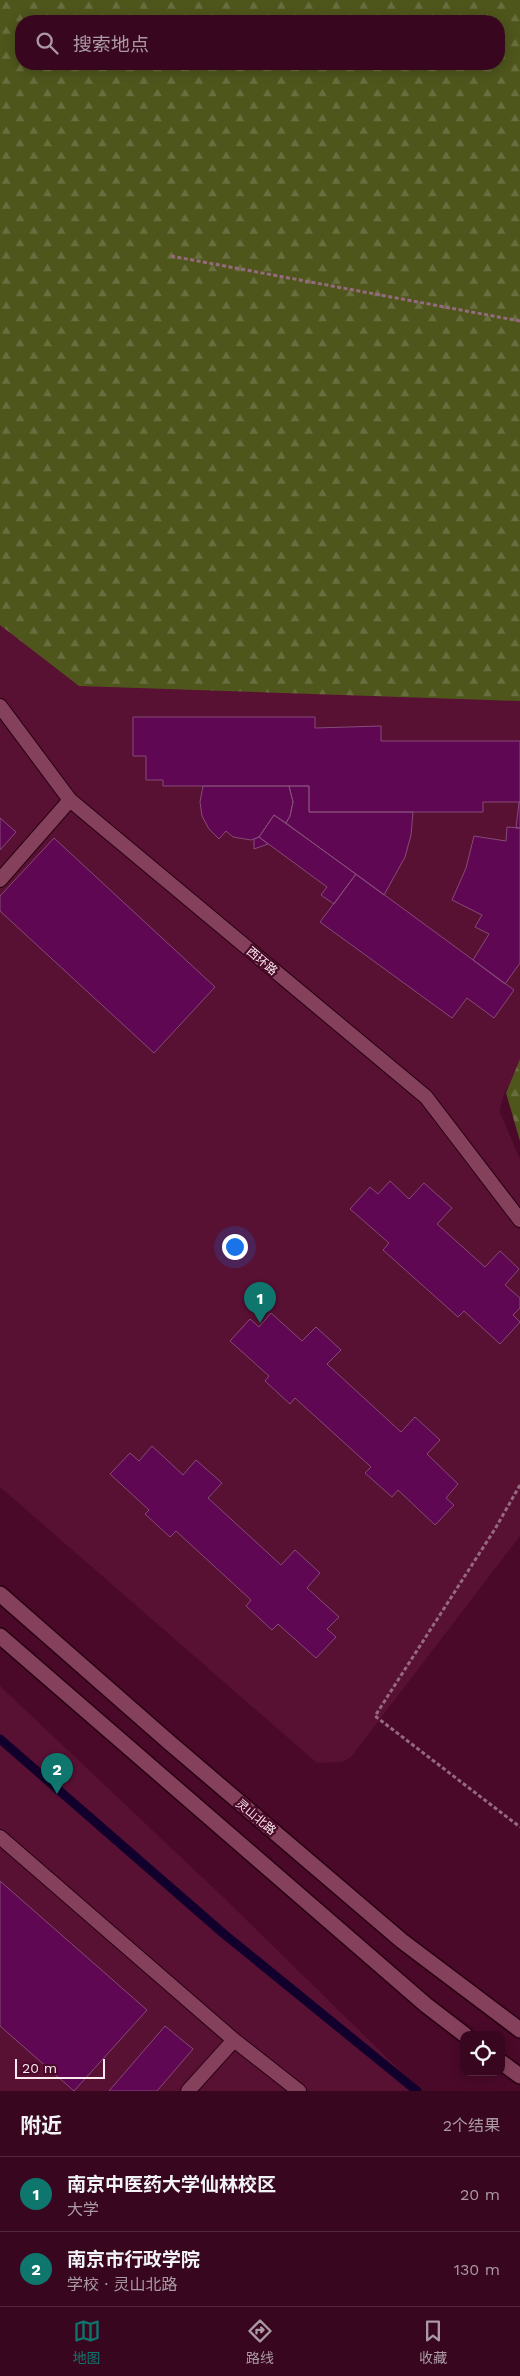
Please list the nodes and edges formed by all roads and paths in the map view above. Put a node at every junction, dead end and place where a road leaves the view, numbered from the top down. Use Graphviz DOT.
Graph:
graph roads {
  1 [pos="171,256"];
  2 [pos="520,321"];
  3 [pos="0,706"];
  4 [pos="70,800"];
  5 [pos="0,880"];
  6 [pos="520,1220"];
  7 [pos="520,1485"];
  8 [pos="0,1594"];
  9 [pos="0,1636"];
  10 [pos="520,1827"];
  11 [pos="0,1837"];
  12 [pos="520,2030"];
  13 [pos="460,2031"];
  14 [pos="234,2040"];
  15 [pos="505,2065"];
  16 [pos="520,2076"];
  17 [pos="188,2091"];
  18 [pos="299,2091"];
  1 -- 2 [label="path"];
  3 -- 4 [label="lane, 西环路"];
  4 -- 5 [label="lane"];
  4 -- 6 [label="lane, 西环路"];
  7 -- 10 [label="path"];
  8 -- 12 [label="main road, 灵山北路"];
  9 -- 13 [label="main road"];
  11 -- 14 [label="lane"];
  14 -- 17 [label="lane"];
  14 -- 18 [label="lane"];
  15 -- 16 [label="main road"];
}
